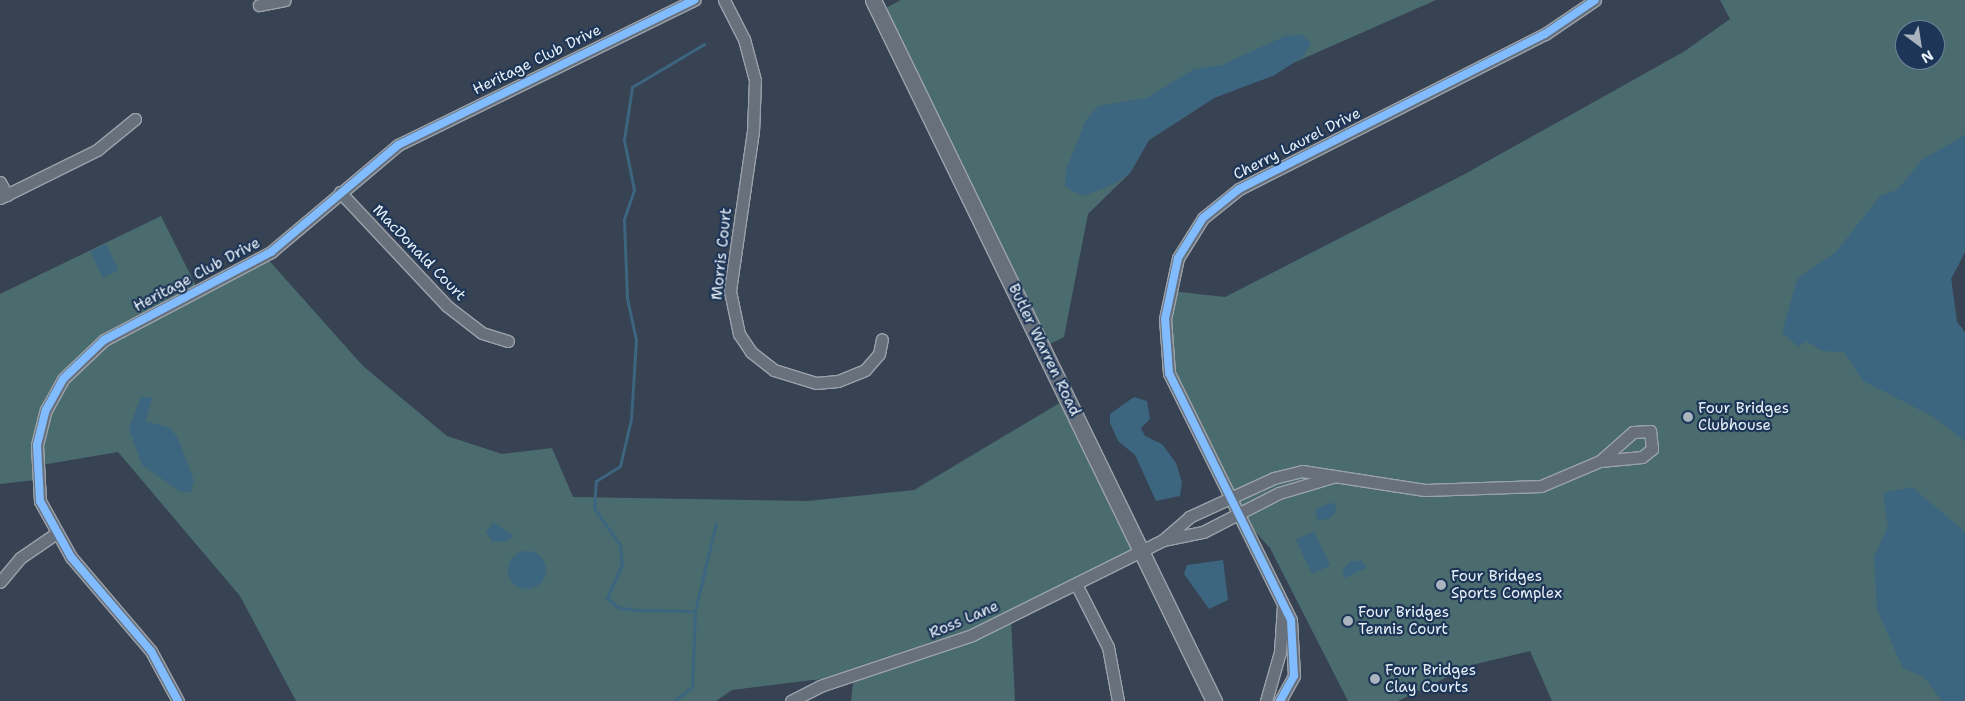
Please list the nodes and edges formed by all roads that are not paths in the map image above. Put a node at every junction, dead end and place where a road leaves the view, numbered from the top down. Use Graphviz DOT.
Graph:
graph roads {
  1 [pos="285,0"];
  2 [pos="694,0"];
  3 [pos="724,0"];
  4 [pos="872,0"];
  5 [pos="1595,0"];
  6 [pos="259,5"];
  7 [pos="135,119"];
  8 [pos="0,182"];
  9 [pos="340,192"];
  10 [pos="3,197"];
  11 [pos="882,339"];
  12 [pos="508,341"];
  13 [pos="1600,461"];
  14 [pos="1340,476"];
  15 [pos="1230,498"];
  16 [pos="1236,512"];
  17 [pos="55,534"];
  18 [pos="1163,540"];
  19 [pos="1142,550"];
  20 [pos="0,582"];
  21 [pos="1076,584"];
  22 [pos="1282,606"];
  23 [pos="178,701"];
  24 [pos="791,701"];
  25 [pos="1118,701"];
  26 [pos="1214,701"];
  27 [pos="1266,701"];
  28 [pos="1280,701"];
  1 -- 6 [label="street"];
  2 -- 9 [label="street, Heritage Club Drive"];
  3 -- 11 [label="street, Morris Court"];
  4 -- 19 [label="main road, Butler Warren Road"];
  5 -- 15 [label="street, Cherry Laurel Drive"];
  7 -- 10 [label="street"];
  8 -- 10 [label="street"];
  9 -- 12 [label="street, MacDonald Court"];
  9 -- 17 [label="street, Heritage Club Drive"];
  13 -- 14 [label="street"];
  14 -- 15 [label="street"];
  14 -- 16 [label="street"];
  15 -- 16 [label="street, Cherry Laurel Drive"];
  15 -- 18 [label="street"];
  16 -- 18 [label="street"];
  16 -- 22 [label="street, Cherry Laurel Drive"];
  17 -- 20 [label="street"];
  17 -- 23 [label="street, Heritage Club Drive"];
  18 -- 19 [label="street, Ross Lane"];
  19 -- 21 [label="street, Ross Lane"];
  19 -- 26 [label="main road, Butler Warren Road"];
  21 -- 24 [label="street, Ross Lane"];
  21 -- 25 [label="street"];
  22 -- 27 [label="street"];
  22 -- 28 [label="street, Cherry Laurel Drive"];
}
